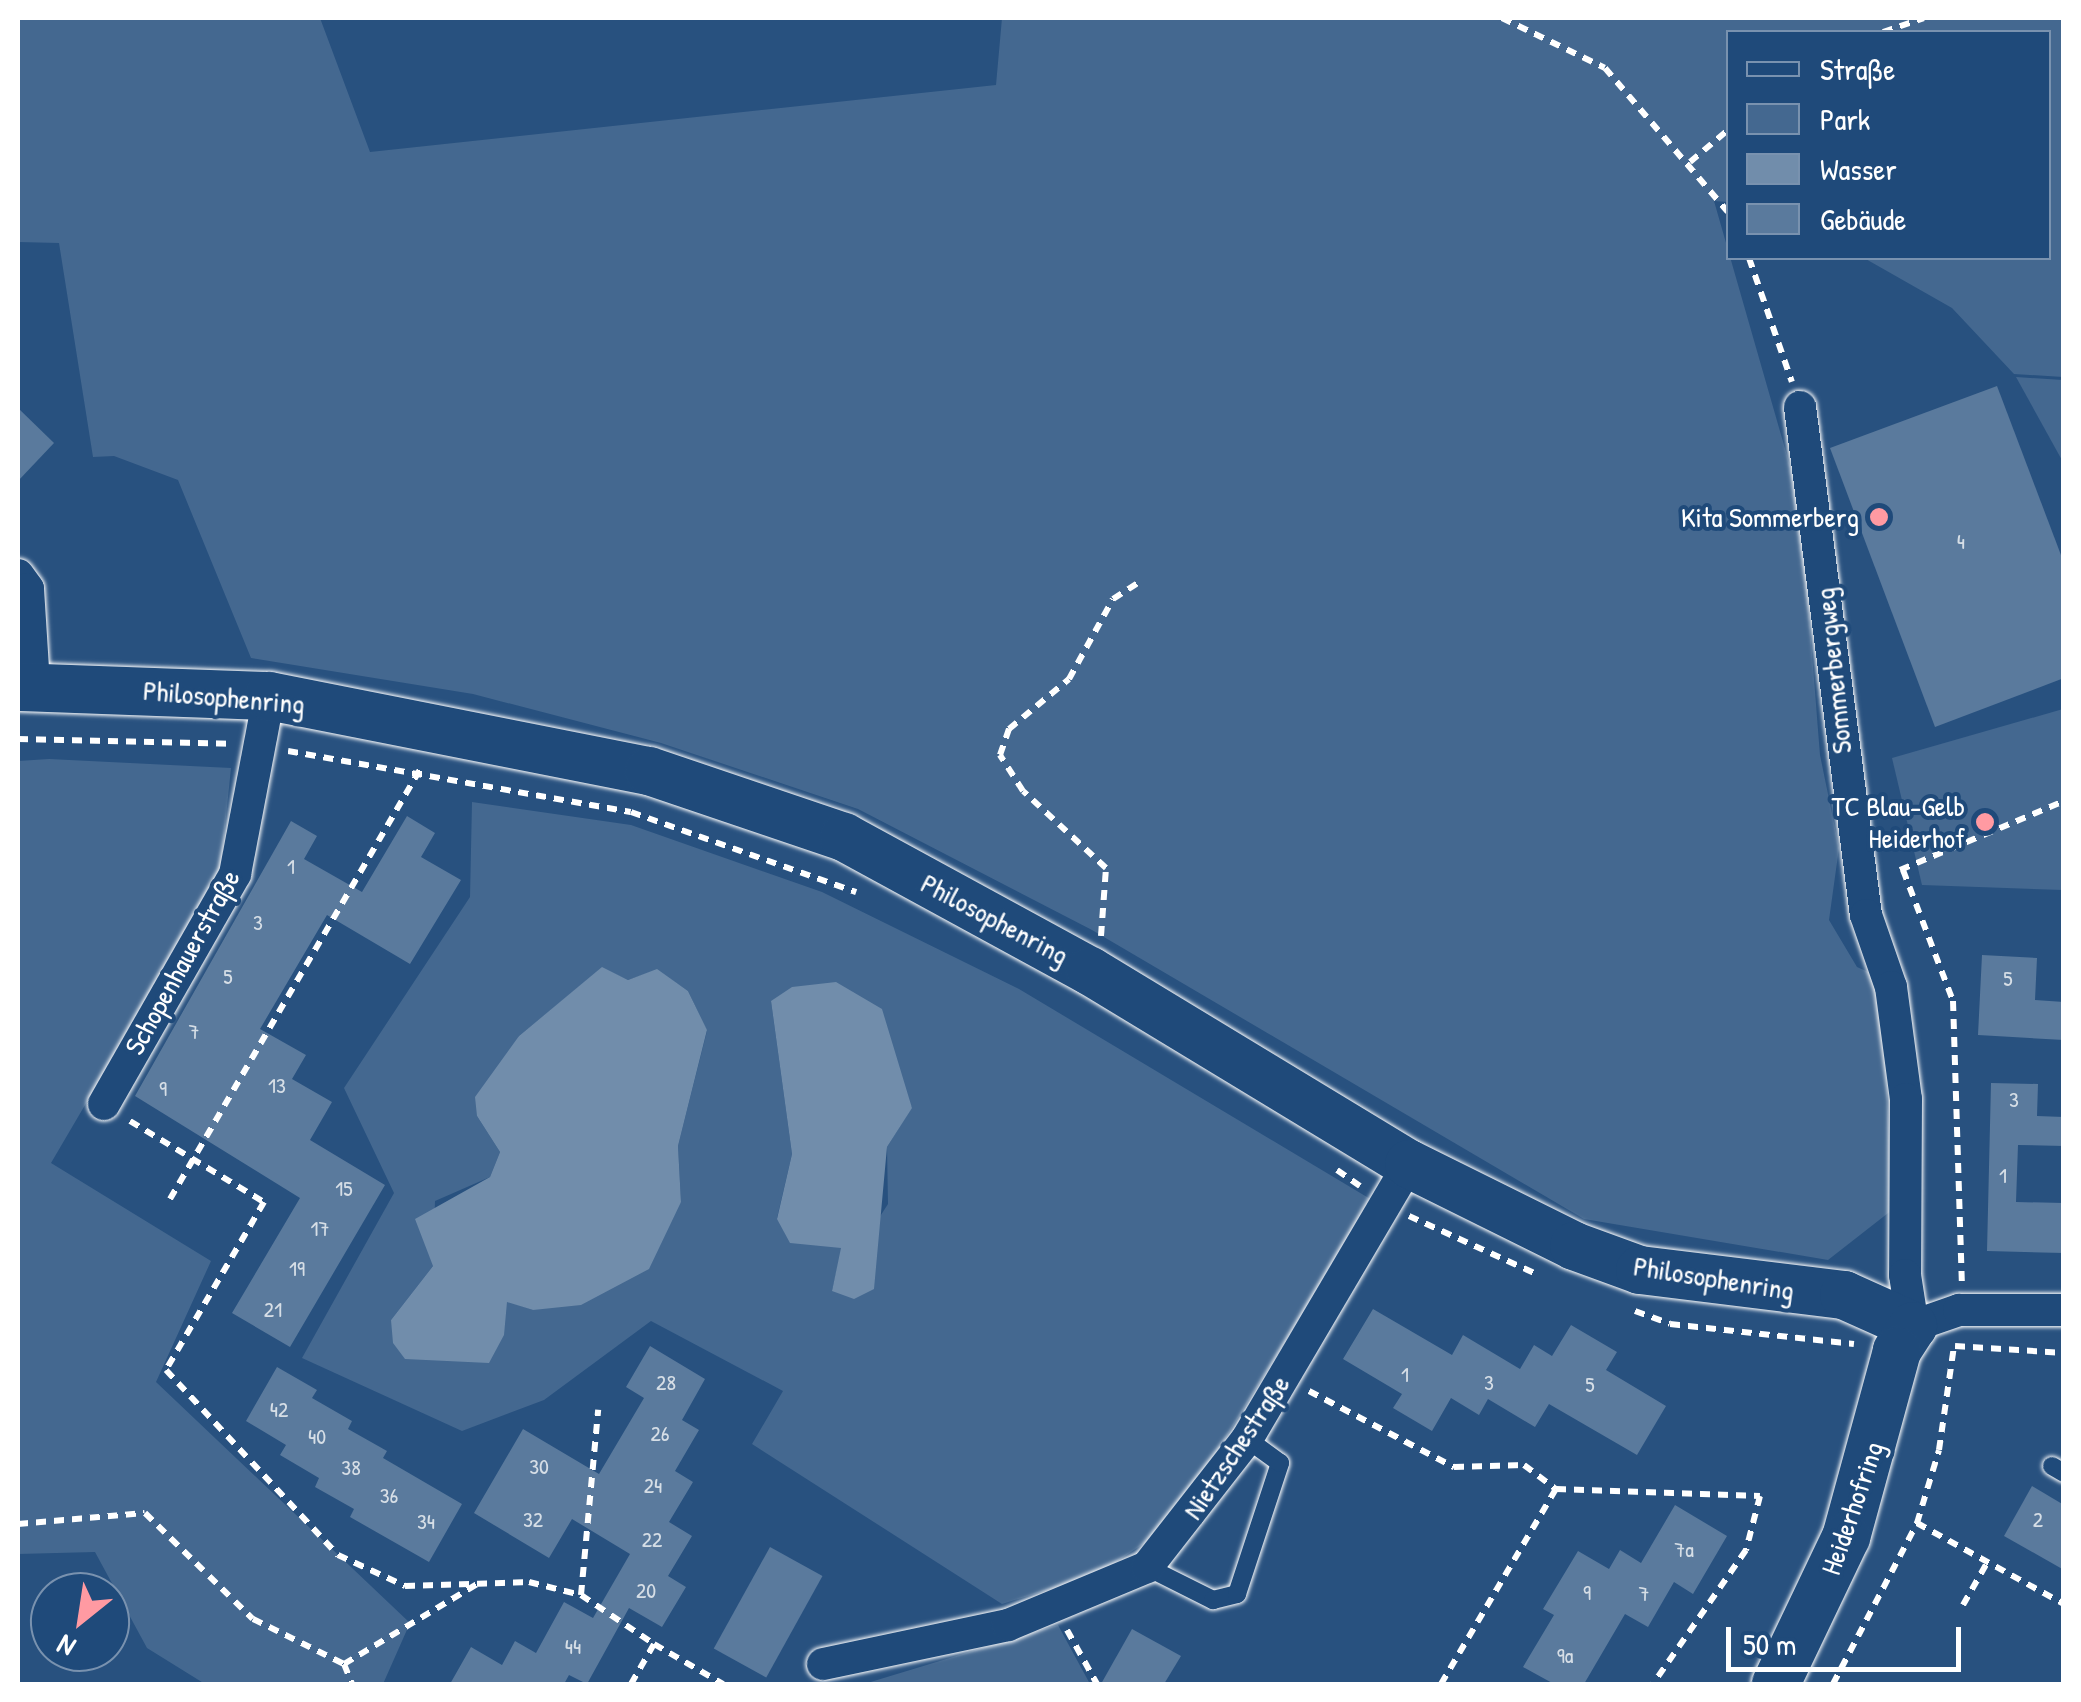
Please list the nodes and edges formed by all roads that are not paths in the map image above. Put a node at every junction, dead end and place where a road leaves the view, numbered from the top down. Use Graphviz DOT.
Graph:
graph roads {
  1 [pos="1800,407"];
  2 [pos="18,575"];
  3 [pos="26,686"];
  4 [pos="269,696"];
  5 [pos="104,1104"];
  6 [pos="1397,1183"];
  7 [pos="2064,1310"];
  8 [pos="1913,1326"];
  9 [pos="1247,1439"];
  10 [pos="1147,1567"];
  11 [pos="817,1674"];
  12 [pos="1776,1684"];
  1 -- 8 [label="street, Sommerbergweg"];
  2 -- 3 [label="street"];
  3 -- 4 [label="street, Philosophenring"];
  4 -- 5 [label="street, Schopenhauerstraße"];
  4 -- 6 [label="street, Philosophenring"];
  6 -- 8 [label="street, Philosophenring"];
  6 -- 9 [label="street, Nietzschestraße"];
  7 -- 8 [label="street"];
  8 -- 12 [label="street, Heiderhofring"];
  9 -- 10 [label="street, Nietzschestraße"];
  9 -- 10 [label="lane"];
  10 -- 11 [label="street, Nietzschestraße"];
}
